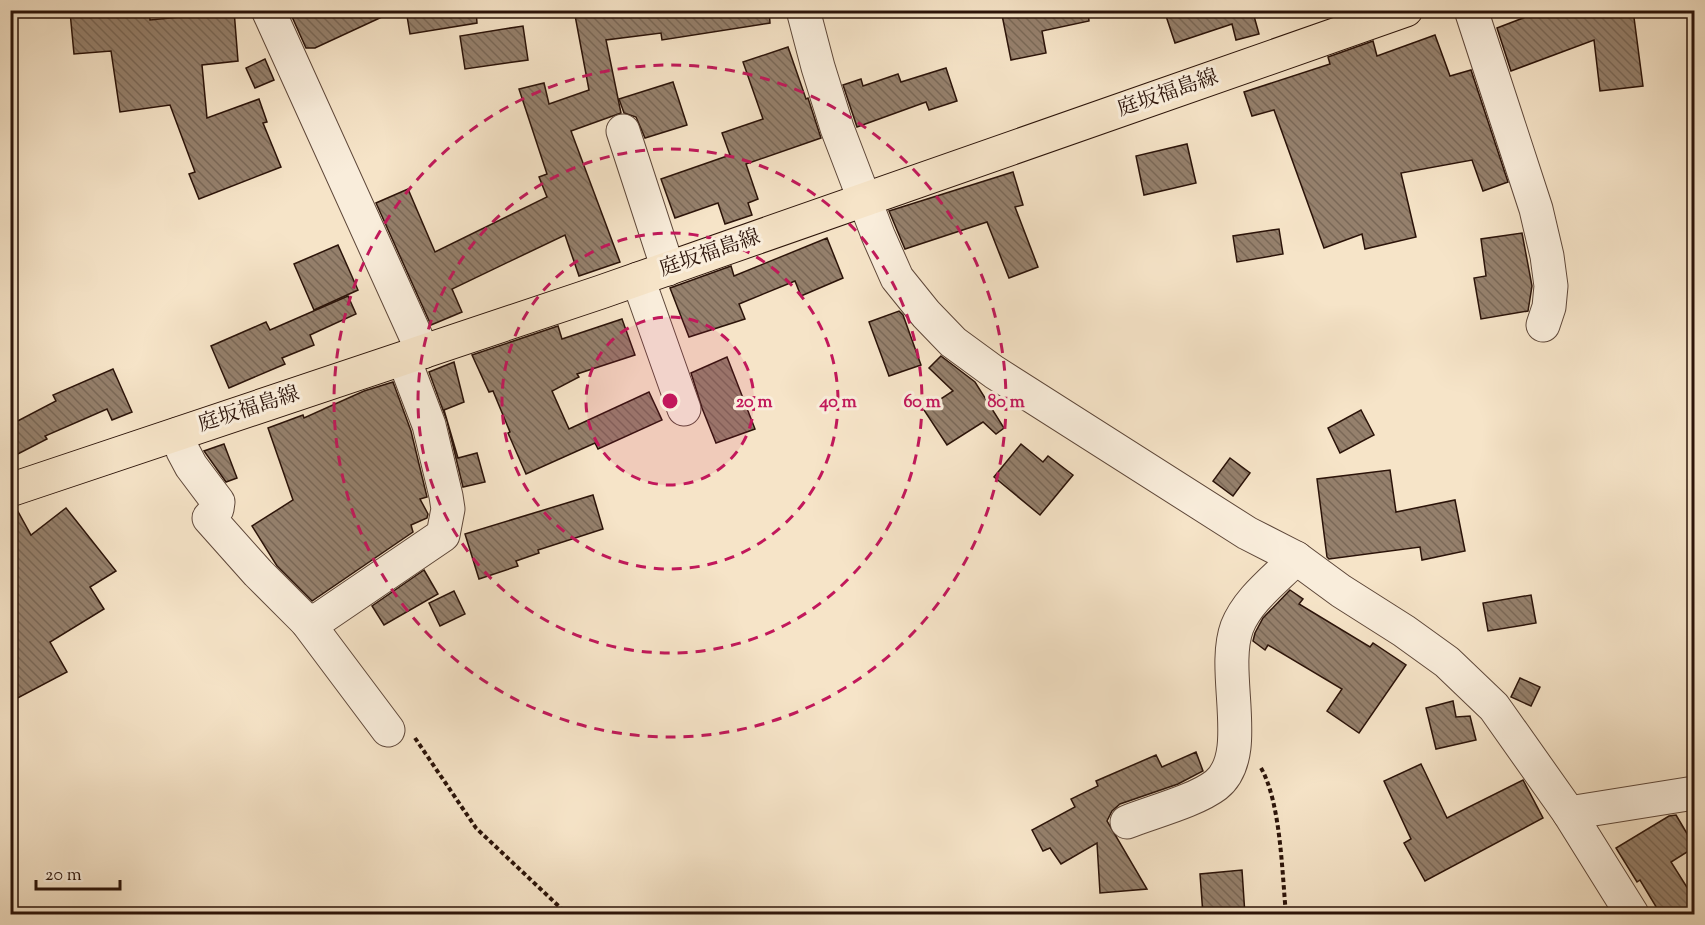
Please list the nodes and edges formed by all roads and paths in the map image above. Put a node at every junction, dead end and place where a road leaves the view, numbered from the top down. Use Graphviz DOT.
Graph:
graph roads {
  1 [pos="268,10"];
  2 [pos="803,10"];
  3 [pos="1406,10"];
  4 [pos="1471,10"];
  5 [pos="623,131"];
  6 [pos="865,201"];
  7 [pos="668,269"];
  8 [pos="638,279"];
  9 [pos="1543,325"];
  10 [pos="413,356"];
  11 [pos="684,409"];
  12 [pos="178,434"];
  13 [pos="10,490"];
  14 [pos="1296,558"];
  15 [pos="307,622"];
  16 [pos="388,730"];
  17 [pos="1234,754"];
  18 [pos="1695,793"];
  19 [pos="1569,813"];
  20 [pos="1127,822"];
  21 [pos="567,915"];
  22 [pos="1286,915"];
  23 [pos="1632,915"];
  1 -- 10 [label="street"];
  2 -- 6 [label="street"];
  3 -- 6 [label="main road, 庭坂福島線"];
  4 -- 9 [label="street"];
  5 -- 7 [label="street"];
  6 -- 7 [label="main road, 庭坂福島線"];
  6 -- 14 [label="street"];
  7 -- 8 [label="main road, 庭坂福島線"];
  8 -- 10 [label="main road, 庭坂福島線"];
  8 -- 11 [label="street"];
  10 -- 12 [label="main road, 庭坂福島線"];
  10 -- 15 [label="street"];
  12 -- 13 [label="main road, 庭坂福島線"];
  12 -- 15 [label="street"];
  14 -- 17 [label="street"];
  14 -- 19 [label="street"];
  15 -- 16 [label="street"];
  16 -- 21 [label="path"];
  17 -- 20 [label="street"];
  17 -- 22 [label="path"];
  18 -- 19 [label="street"];
  19 -- 23 [label="street"];
}
